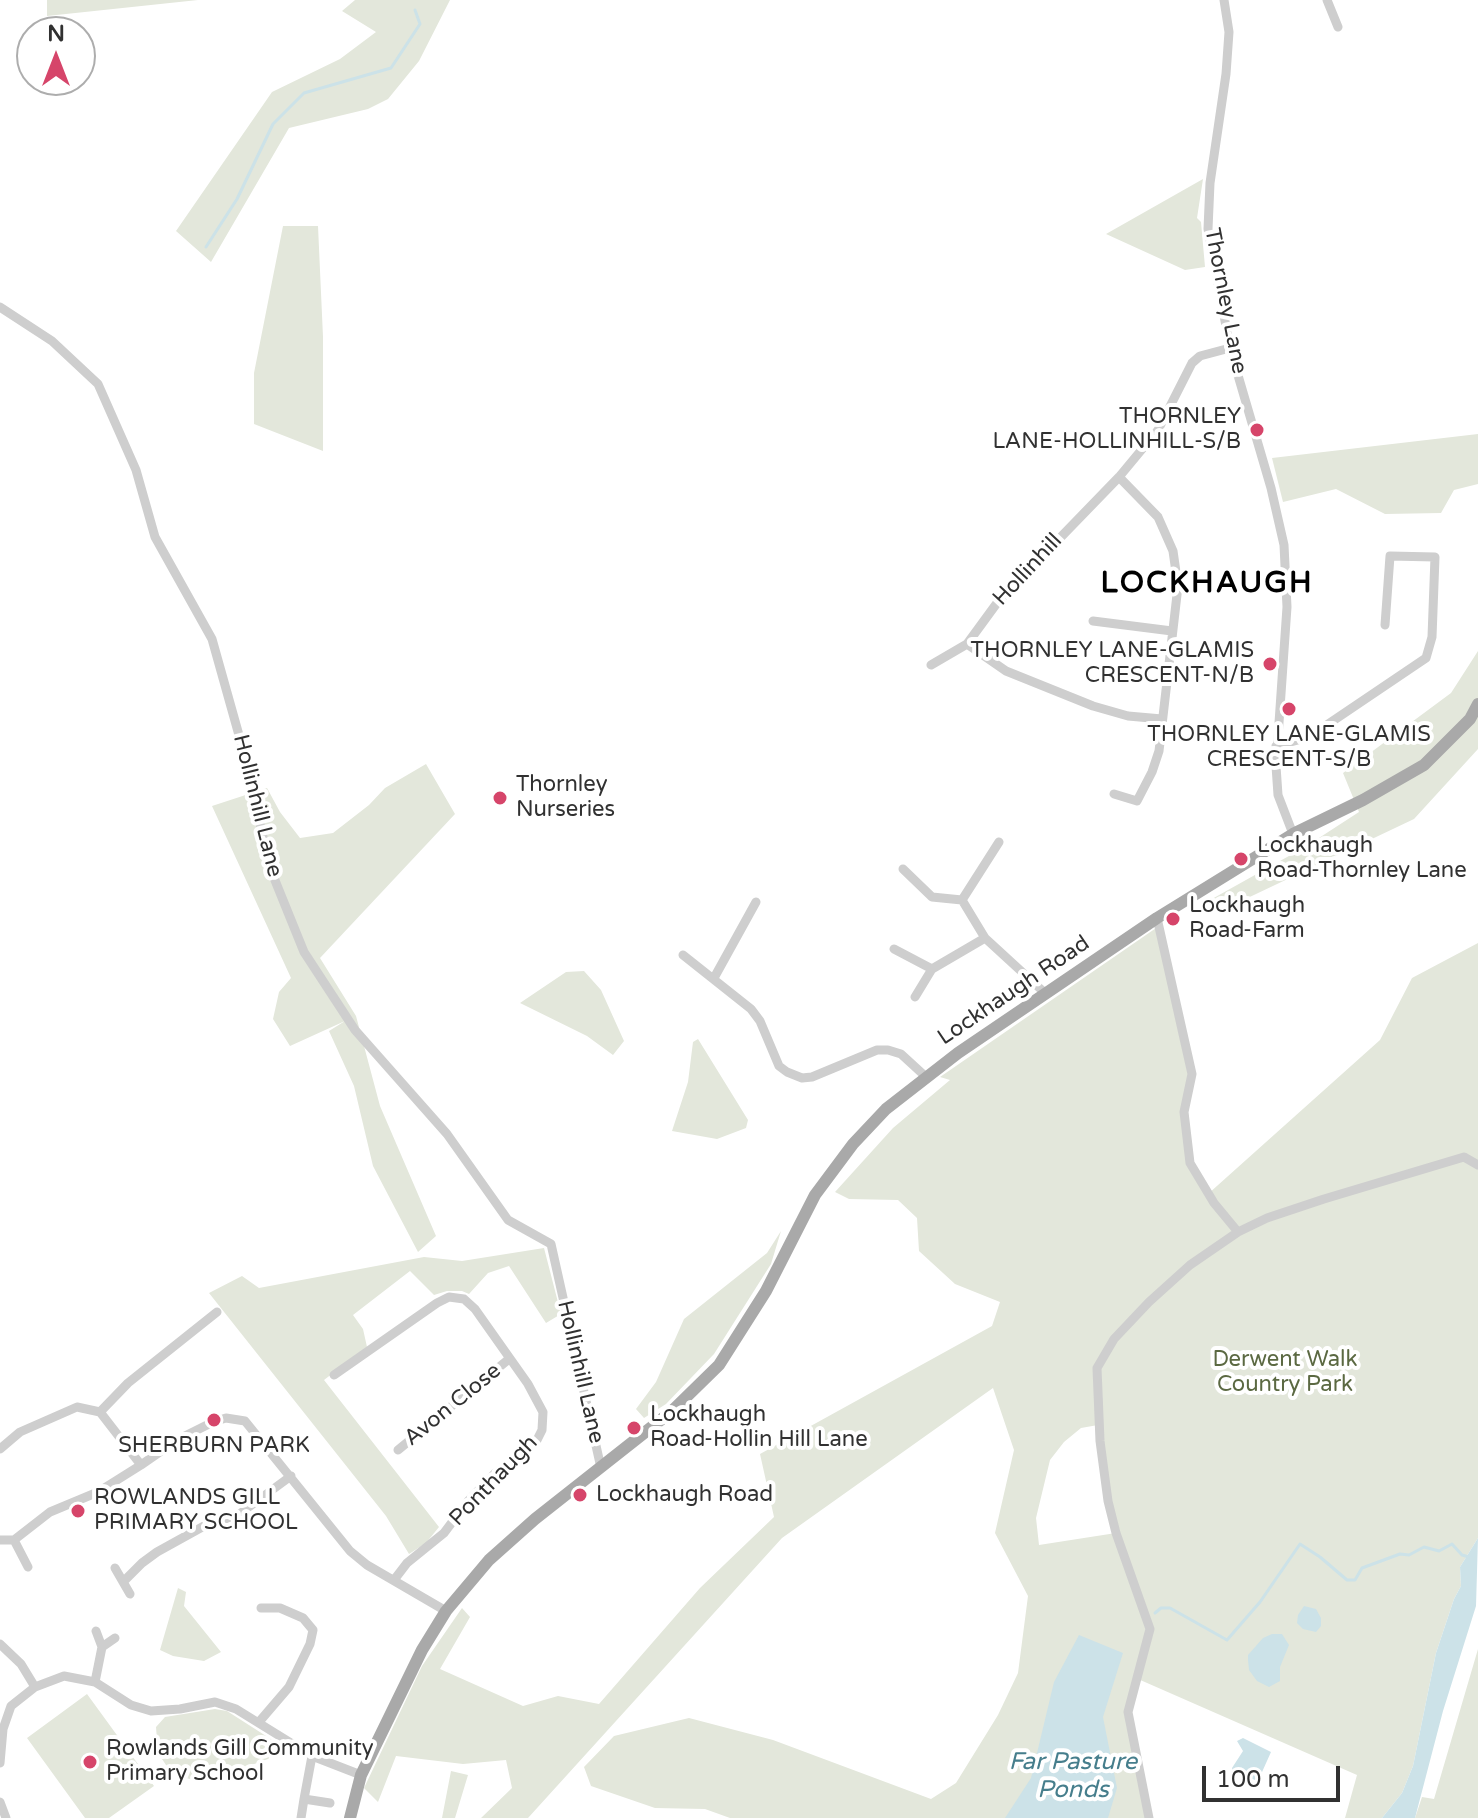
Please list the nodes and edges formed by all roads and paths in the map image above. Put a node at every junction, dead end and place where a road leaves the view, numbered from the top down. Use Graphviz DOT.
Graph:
graph roads {
  1 [pos="1224,0"];
  2 [pos="1327,0"];
  3 [pos="1338,27"];
  4 [pos="0,307"];
  5 [pos="1230,348"];
  6 [pos="1119,477"];
  7 [pos="1093,621"];
  8 [pos="1385,625"];
  9 [pos="1172,631"];
  10 [pos="967,644"];
  11 [pos="931,665"];
  12 [pos="1478,704"];
  13 [pos="1162,719"];
  14 [pos="1276,746"];
  15 [pos="1114,794"];
  16 [pos="1293,834"];
  17 [pos="999,842"];
  18 [pos="903,869"];
  19 [pos="962,900"];
  20 [pos="756,902"];
  21 [pos="1157,918"];
  22 [pos="985,938"];
  23 [pos="894,949"];
  24 [pos="683,955"];
  25 [pos="932,969"];
  26 [pos="714,978"];
  27 [pos="1046,994"];
  28 [pos="915,997"];
  29 [pos="925,1076"];
  30 [pos="1478,1165"];
  31 [pos="1235,1228"];
  32 [pos="217,1312"];
  33 [pos="509,1359"];
  34 [pos="334,1375"];
  35 [pos="100,1412"];
  36 [pos="0,1449"];
  37 [pos="398,1450"];
  38 [pos="141,1465"];
  39 [pos="601,1468"];
  40 [pos="291,1476"];
  41 [pos="0,1540"];
  42 [pos="14,1540"];
  43 [pos="28,1567"];
  44 [pos="115,1568"];
  45 [pos="394,1580"];
  46 [pos="123,1582"];
  47 [pos="130,1594"];
  48 [pos="261,1608"];
  49 [pos="446,1611"];
  50 [pos="96,1631"];
  51 [pos="115,1638"];
  52 [pos="0,1644"];
  53 [pos="102,1647"];
  54 [pos="95,1682"];
  55 [pos="35,1687"];
  56 [pos="259,1722"];
  57 [pos="312,1756"];
  58 [pos="0,1763"];
  59 [pos="361,1775"];
  60 [pos="304,1799"];
  61 [pos="0,1802"];
  62 [pos="330,1803"];
  63 [pos="6,1818"];
  64 [pos="301,1818"];
  65 [pos="350,1818"];
  66 [pos="1149,1818"];
  1 -- 5 [label="street, Thornley Lane"];
  2 -- 3 [label="street"];
  4 -- 39 [label="street, Hollinhill Lane"];
  5 -- 6 [label="street, Hollinhill"];
  5 -- 14 [label="street, Thornley Lane"];
  6 -- 9 [label="street"];
  6 -- 10 [label="street, Hollinhill"];
  7 -- 9 [label="street"];
  8 -- 14 [label="street"];
  9 -- 13 [label="street"];
  10 -- 11 [label="street"];
  10 -- 13 [label="street"];
  12 -- 16 [label="main road, Lockhaugh Road"];
  13 -- 15 [label="street"];
  14 -- 16 [label="street, Thornley Lane"];
  16 -- 21 [label="main road, Lockhaugh Road"];
  17 -- 19 [label="street"];
  18 -- 19 [label="street"];
  19 -- 22 [label="street"];
  20 -- 26 [label="street"];
  21 -- 27 [label="main road, Lockhaugh Road"];
  21 -- 31 [label="street"];
  22 -- 25 [label="street"];
  22 -- 27 [label="street"];
  23 -- 25 [label="street"];
  24 -- 26 [label="street"];
  25 -- 28 [label="street"];
  26 -- 29 [label="street"];
  27 -- 29 [label="main road, Lockhaugh Road"];
  29 -- 39 [label="main road, Lockhaugh Road"];
  30 -- 31 [label="street"];
  31 -- 66 [label="street"];
  32 -- 35 [label="street"];
  33 -- 34 [label="street, Ponthaugh"];
  33 -- 37 [label="street, Avon Close"];
  33 -- 45 [label="street, Ponthaugh"];
  35 -- 36 [label="street"];
  35 -- 38 [label="street"];
  38 -- 40 [label="street"];
  38 -- 42 [label="street"];
  39 -- 49 [label="main road, Lockhaugh Road"];
  40 -- 45 [label="street"];
  40 -- 46 [label="street"];
  41 -- 42 [label="street"];
  42 -- 43 [label="street"];
  44 -- 46 [label="street"];
  45 -- 49 [label="street"];
  46 -- 47 [label="street"];
  48 -- 56 [label="street"];
  49 -- 59 [label="main road, Lockhaugh Road"];
  50 -- 53 [label="street"];
  51 -- 53 [label="street"];
  52 -- 55 [label="street"];
  53 -- 54 [label="street"];
  54 -- 55 [label="street"];
  54 -- 56 [label="street"];
  55 -- 58 [label="street"];
  56 -- 57 [label="street"];
  57 -- 59 [label="street"];
  57 -- 60 [label="street"];
  59 -- 65 [label="main road, Lockhaugh Road"];
  60 -- 62 [label="street"];
  60 -- 64 [label="street"];
  61 -- 63 [label="street"];
}
